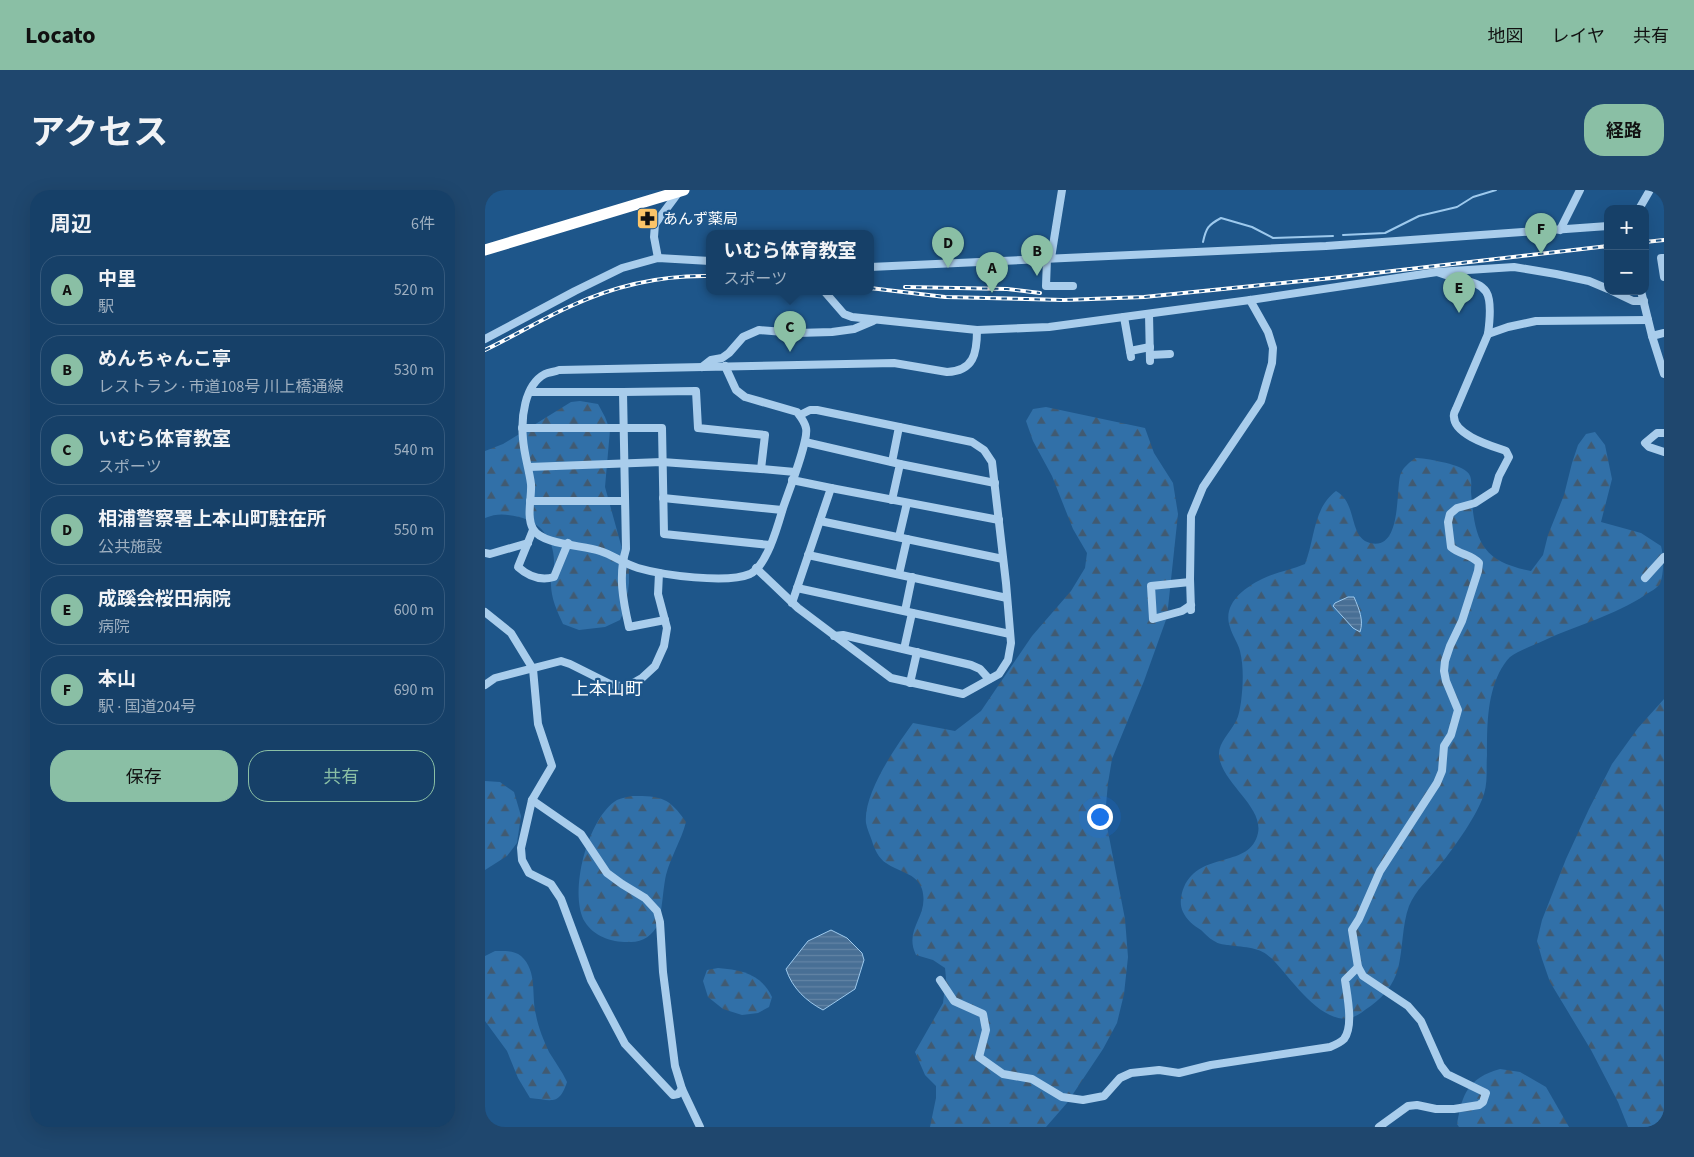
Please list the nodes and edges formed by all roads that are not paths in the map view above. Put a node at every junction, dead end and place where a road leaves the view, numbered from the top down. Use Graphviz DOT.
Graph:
graph roads {
  1 [pos="1062,190"];
  2 [pos="1580,190"];
  3 [pos="1650,190"];
  4 [pos="681,191"];
  5 [pos="1641,205"];
  6 [pos="1604,226"];
  7 [pos="1560,230"];
  8 [pos="485,250"];
  9 [pos="658,258"];
  10 [pos="1049,258"];
  11 [pos="1664,258"];
  12 [pos="706,261"];
  13 [pos="874,267"];
  14 [pos="1437,272"];
  15 [pos="1664,278"];
  16 [pos="1073,286"];
  17 [pos="1604,287"];
  18 [pos="827,295"];
  19 [pos="1620,295"];
  20 [pos="1642,295"];
  21 [pos="1250,300"];
  22 [pos="1643,301"];
  23 [pos="1149,314"];
  24 [pos="1124,317"];
  25 [pos="1648,320"];
  26 [pos="875,321"];
  27 [pos="977,330"];
  28 [pos="1664,333"];
  29 [pos="1489,334"];
  30 [pos="1652,336"];
  31 [pos="485,339"];
  32 [pos="1150,354"];
  33 [pos="1170,354"];
  34 [pos="725,366"];
  35 [pos="702,367"];
  36 [pos="1664,374"];
  37 [pos="530,392"];
  38 [pos="623,392"];
  39 [pos="800,415"];
  40 [pos="899,427"];
  41 [pos="522,428"];
  42 [pos="624,428"];
  43 [pos="1664,433"];
  44 [pos="805,442"];
  45 [pos="1664,452"];
  46 [pos="662,462"];
  47 [pos="892,462"];
  48 [pos="625,463"];
  49 [pos="901,464"];
  50 [pos="529,467"];
  51 [pos="761,469"];
  52 [pos="793,476"];
  53 [pos="995,483"];
  54 [pos="831,488"];
  55 [pos="663,498"];
  56 [pos="893,500"];
  57 [pos="530,501"];
  58 [pos="625,501"];
  59 [pos="907,503"];
  60 [pos="782,510"];
  61 [pos="999,520"];
  62 [pos="820,521"];
  63 [pos="533,530"];
  64 [pos="903,538"];
  65 [pos="528,543"];
  66 [pos="569,544"];
  67 [pos="771,545"];
  68 [pos="485,553"];
  69 [pos="809,555"];
  70 [pos="1664,558"];
  71 [pos="1003,560"];
  72 [pos="622,561"];
  73 [pos="756,568"];
  74 [pos="659,573"];
  75 [pos="899,574"];
  76 [pos="912,577"];
  77 [pos="1645,578"];
  78 [pos="1190,582"];
  79 [pos="797,588"];
  80 [pos="1007,598"];
  81 [pos="792,603"];
  82 [pos="485,612"];
  83 [pos="908,612"];
  84 [pos="665,620"];
  85 [pos="1011,634"];
  86 [pos="833,636"];
  87 [pos="905,650"];
  88 [pos="917,652"];
  89 [pos="533,669"];
  90 [pos="989,680"];
  91 [pos="910,683"];
  92 [pos="485,685"];
  93 [pos="532,800"];
  94 [pos="1358,966"];
  95 [pos="940,980"];
  96 [pos="682,1089"];
  97 [pos="700,1127"];
  98 [pos="1379,1127"];
  1 -- 10 [label="street"];
  2 -- 7 [label="street"];
  3 -- 5 [label="street"];
  4 -- 8 [label="highway"];
  4 -- 9 [label="street"];
  6 -- 7 [label="street"];
  7 -- 10 [label="street"];
  9 -- 12 [label="street"];
  9 -- 31 [label="street"];
  10 -- 13 [label="street"];
  10 -- 16 [label="street"];
  11 -- 15 [label="street"];
  14 -- 17 [label="street"];
  14 -- 21 [label="street"];
  14 -- 29 [label="street"];
  18 -- 26 [label="street"];
  19 -- 22 [label="street"];
  20 -- 22 [label="street"];
  21 -- 23 [label="street"];
  21 -- 78 [label="street"];
  22 -- 25 [label="street"];
  23 -- 24 [label="street"];
  23 -- 32 [label="street"];
  24 -- 27 [label="street"];
  24 -- 32 [label="street"];
  25 -- 29 [label="street"];
  25 -- 30 [label="street"];
  26 -- 27 [label="street"];
  26 -- 35 [label="street"];
  27 -- 34 [label="street"];
  28 -- 30 [label="street"];
  29 -- 94 [label="street"];
  30 -- 36 [label="street"];
  32 -- 33 [label="street"];
  34 -- 35 [label="street"];
  34 -- 39 [label="street"];
  35 -- 37 [label="street"];
  37 -- 38 [label="street"];
  37 -- 41 [label="street"];
  38 -- 42 [label="street"];
  38 -- 51 [label="street"];
  39 -- 40 [label="street"];
  39 -- 44 [label="street"];
  40 -- 47 [label="street"];
  40 -- 53 [label="street"];
  41 -- 42 [label="street"];
  41 -- 50 [label="street"];
  42 -- 46 [label="street"];
  42 -- 48 [label="street"];
  43 -- 45 [label="street"];
  44 -- 47 [label="street"];
  44 -- 52 [label="street"];
  46 -- 48 [label="street"];
  46 -- 51 [label="street"];
  46 -- 55 [label="street"];
  47 -- 49 [label="street"];
  48 -- 50 [label="street"];
  48 -- 58 [label="street"];
  49 -- 53 [label="street"];
  49 -- 56 [label="street"];
  50 -- 57 [label="street"];
  51 -- 52 [label="street"];
  52 -- 54 [label="street"];
  52 -- 60 [label="street"];
  53 -- 61 [label="street"];
  54 -- 56 [label="street"];
  54 -- 62 [label="street"];
  55 -- 60 [label="street"];
  55 -- 67 [label="street"];
  56 -- 59 [label="street"];
  57 -- 58 [label="street"];
  57 -- 63 [label="street"];
  58 -- 72 [label="street"];
  59 -- 61 [label="street"];
  59 -- 64 [label="street"];
  60 -- 67 [label="street"];
  61 -- 71 [label="street"];
  62 -- 64 [label="street"];
  62 -- 69 [label="street"];
  63 -- 65 [label="street"];
  63 -- 66 [label="street"];
  64 -- 71 [label="street"];
  64 -- 75 [label="street"];
  65 -- 66 [label="street"];
  65 -- 68 [label="street"];
  66 -- 72 [label="street"];
  67 -- 73 [label="street"];
  69 -- 75 [label="street"];
  69 -- 79 [label="street"];
  70 -- 77 [label="street"];
  71 -- 80 [label="street"];
  72 -- 74 [label="street"];
  72 -- 84 [label="street"];
  73 -- 74 [label="street"];
  73 -- 81 [label="street"];
  74 -- 84 [label="street"];
  75 -- 76 [label="street"];
  76 -- 80 [label="street"];
  76 -- 83 [label="street"];
  78 -- 78 [label="street"];
  79 -- 81 [label="street"];
  79 -- 83 [label="street"];
  80 -- 85 [label="street"];
  81 -- 86 [label="street"];
  82 -- 89 [label="street"];
  83 -- 85 [label="street"];
  83 -- 87 [label="street"];
  84 -- 89 [label="street"];
  85 -- 90 [label="street"];
  86 -- 87 [label="street"];
  86 -- 91 [label="street"];
  87 -- 88 [label="street"];
  88 -- 90 [label="street"];
  88 -- 91 [label="street"];
  89 -- 92 [label="street"];
  89 -- 93 [label="street"];
  90 -- 91 [label="street"];
  93 -- 96 [label="street"];
  93 -- 96 [label="street"];
  94 -- 95 [label="street"];
  94 -- 98 [label="street"];
  96 -- 97 [label="street"];
}
